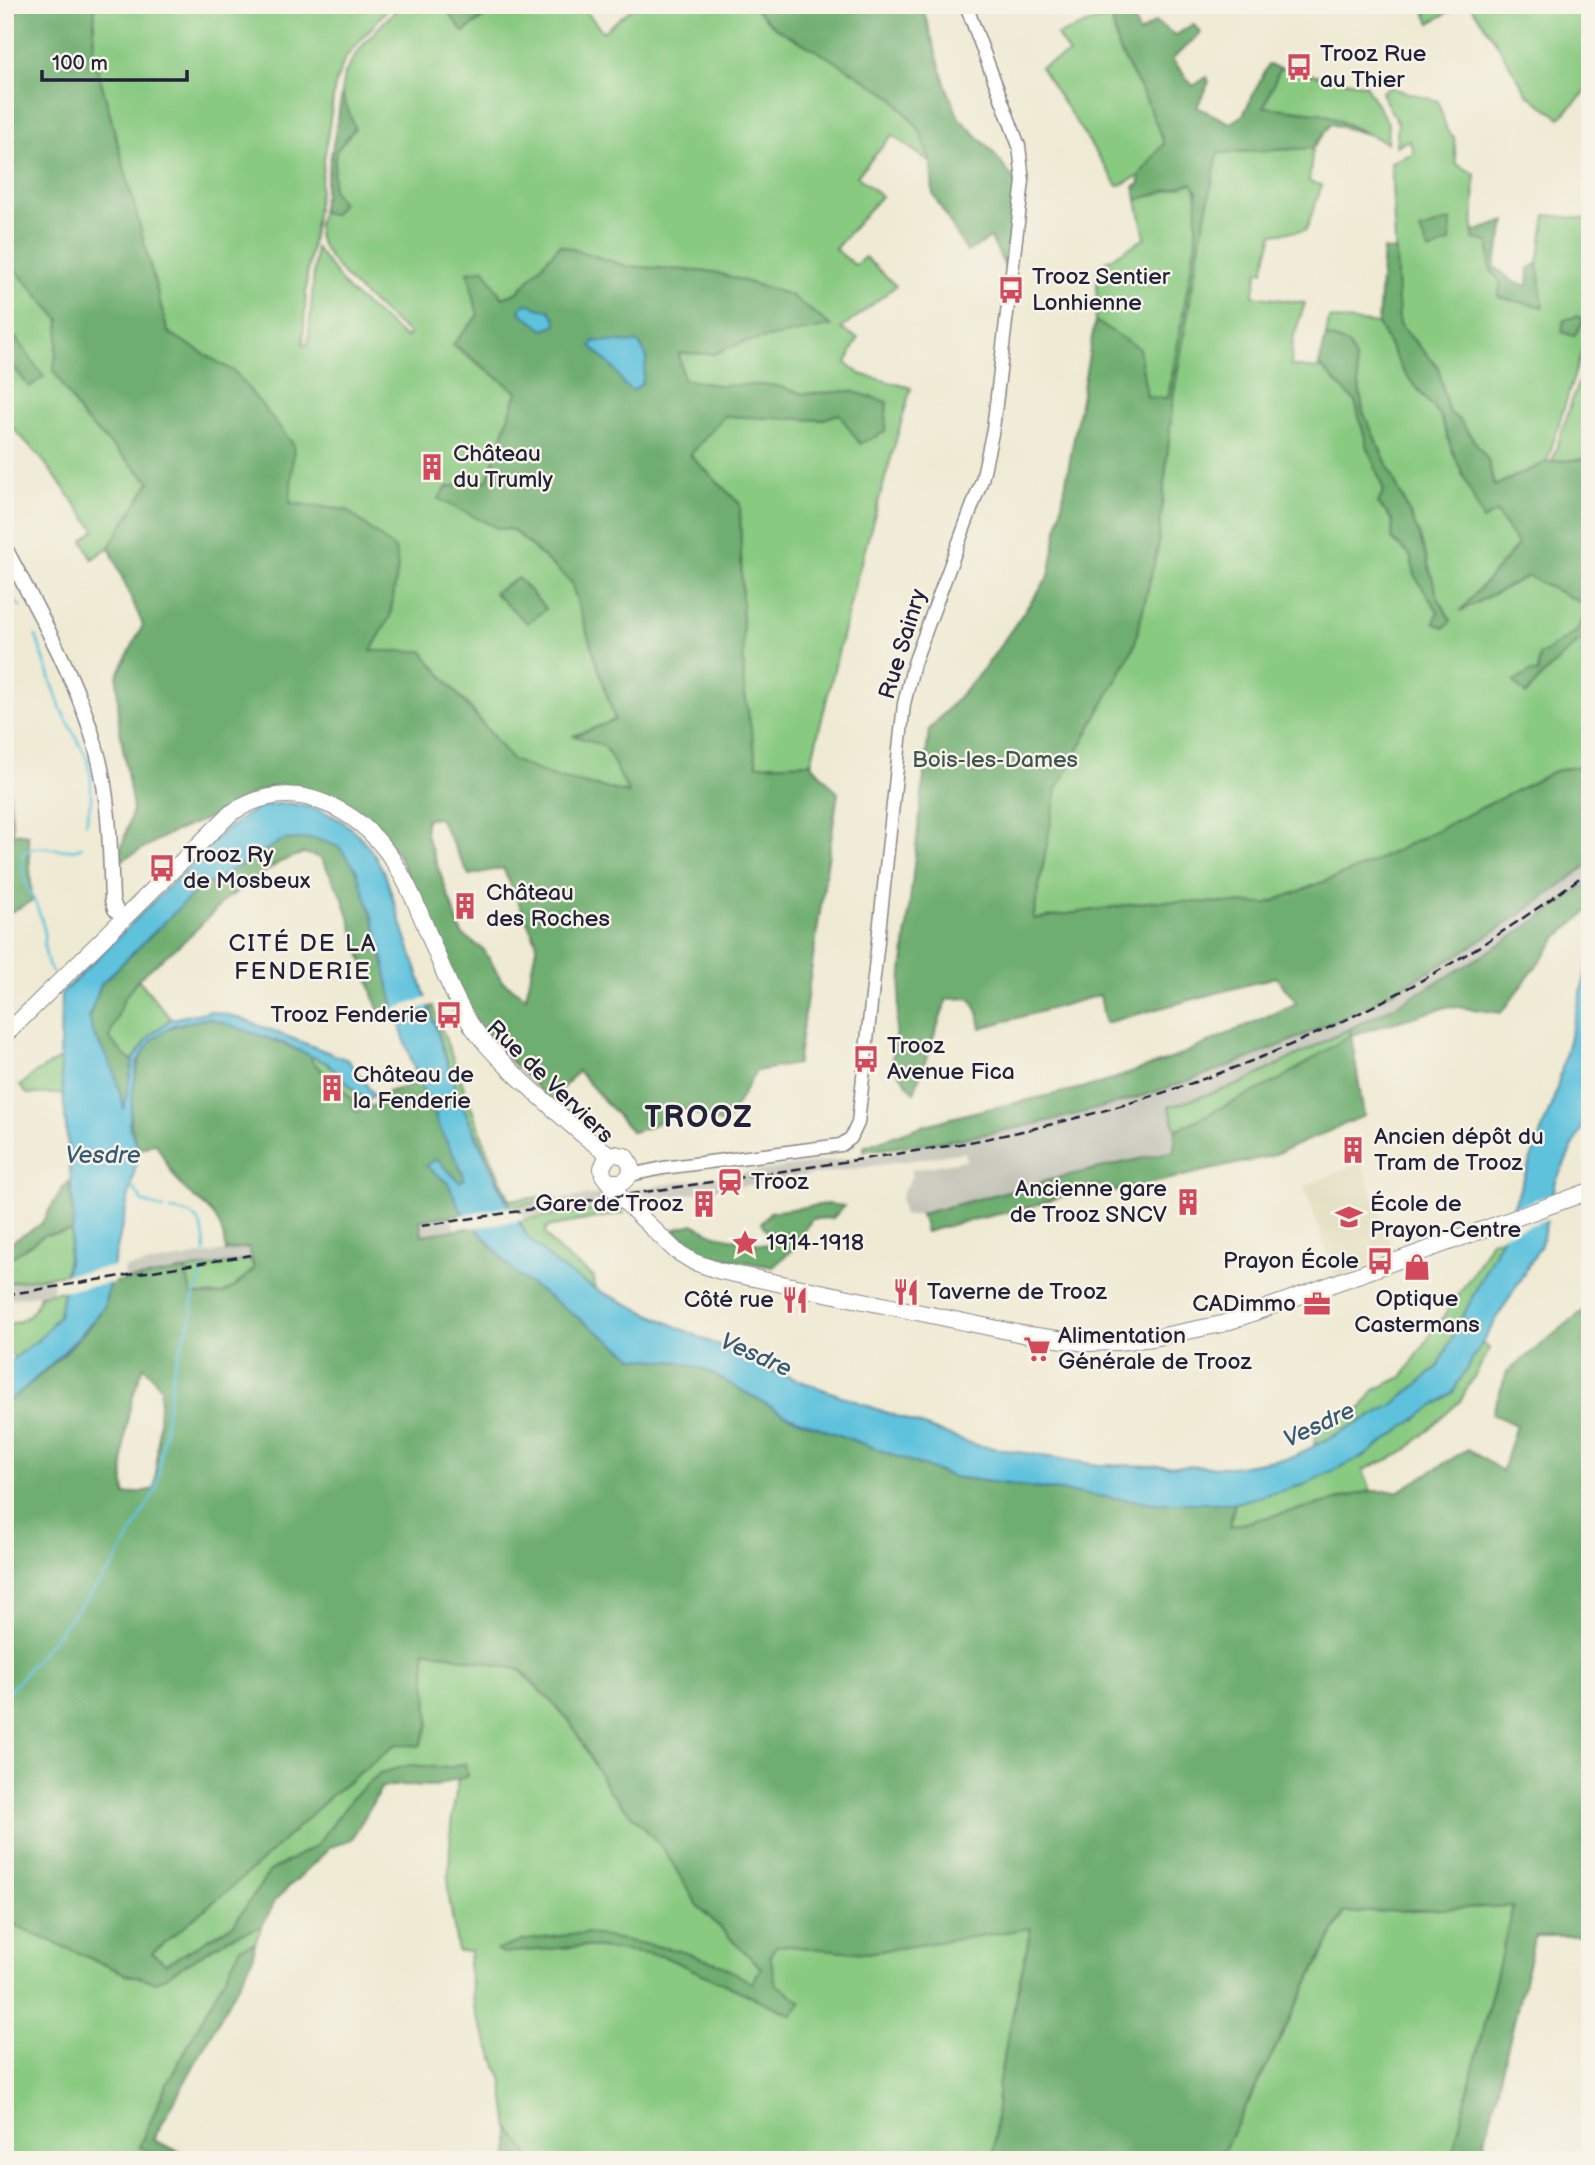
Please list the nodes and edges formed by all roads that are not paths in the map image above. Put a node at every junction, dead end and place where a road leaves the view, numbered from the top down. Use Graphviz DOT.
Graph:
graph roads {
  1 [pos="965,5"];
  2 [pos="5,548"];
  3 [pos="124,918"];
  4 [pos="5,1035"];
  5 [pos="613,1159"];
  6 [pos="681,1168"];
  7 [pos="629,1177"];
  8 [pos="611,1182"];
  9 [pos="1590,1191"];
  10 [pos="988,1327"];
  1 -- 6 [label="street, Rue Sainry"];
  2 -- 3 [label="main road"];
  3 -- 4 [label="main road, Rue de Verviers"];
  3 -- 5 [label="main road, Rue de Verviers"];
  5 -- 6 [label="street, Rue Sainry"];
  5 -- 7 [label="main road"];
  5 -- 8 [label="main road"];
  6 -- 7 [label="street, Rue Sainry"];
  7 -- 8 [label="main road"];
  7 -- 10 [label="main road"];
  8 -- 10 [label="main road"];
  9 -- 10 [label="main road"];
}
